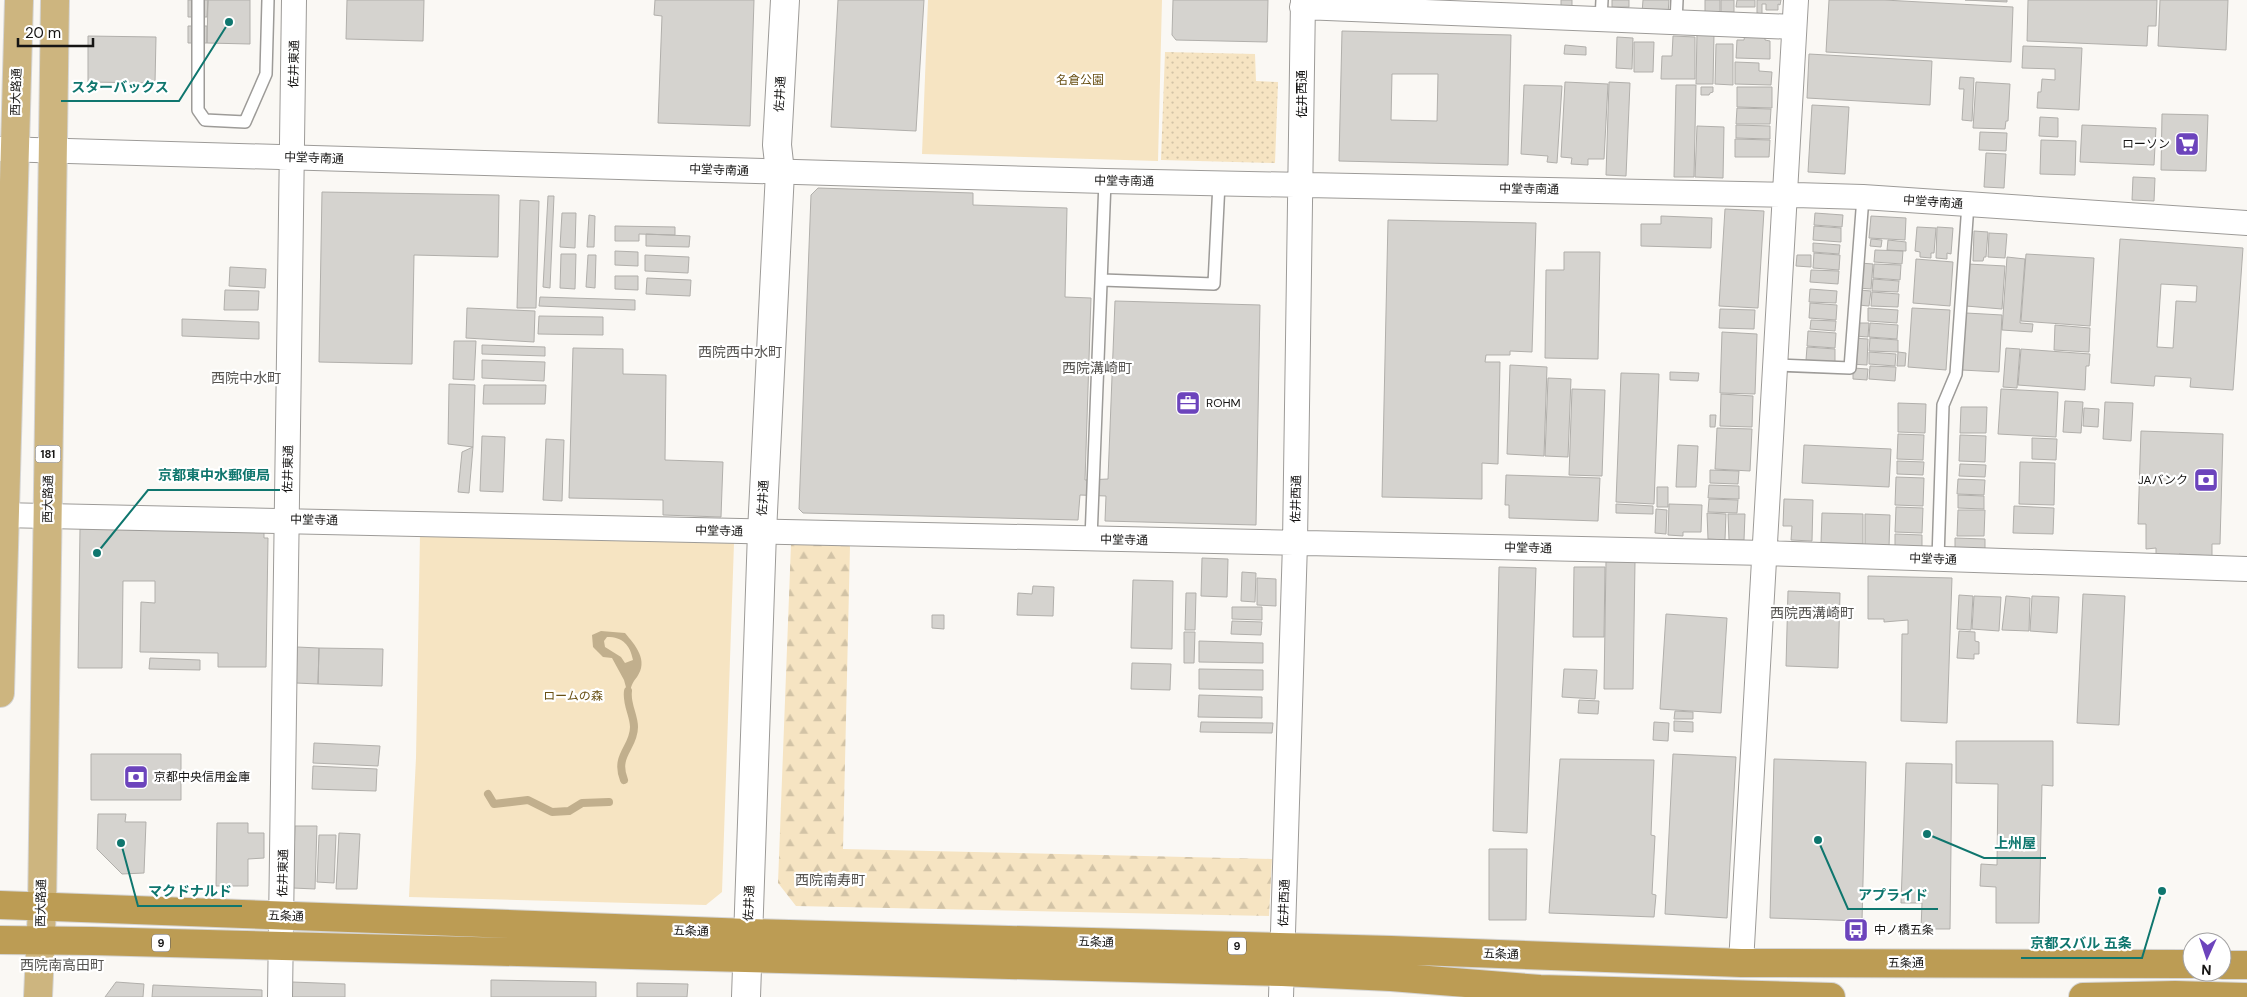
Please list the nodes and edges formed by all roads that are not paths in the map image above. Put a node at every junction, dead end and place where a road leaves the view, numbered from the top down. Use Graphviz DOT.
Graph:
graph roads {
  1 [pos="19,0"];
  2 [pos="55,0"];
  3 [pos="198,0"];
  4 [pos="268,0"];
  5 [pos="294,0"];
  6 [pos="784,0"];
  7 [pos="1796,0"];
  8 [pos="1302,4"];
  9 [pos="1601,10"];
  10 [pos="1676,11"];
  11 [pos="1794,26"];
  12 [pos="7,149"];
  13 [pos="53,151"];
  14 [pos="292,158"];
  15 [pos="780,172"];
  16 [pos="1105,181"];
  17 [pos="1219,183"];
  18 [pos="1301,184"];
  19 [pos="1783,196"];
  20 [pos="1862,197"];
  21 [pos="1968,204"];
  22 [pos="2247,223"];
  23 [pos="1102,280"];
  24 [pos="1775,365"];
  25 [pos="3,515"];
  26 [pos="47,516"];
  27 [pos="288,520"];
  28 [pos="762,532"];
  29 [pos="1091,539"];
  30 [pos="1295,543"];
  31 [pos="1766,553"];
  32 [pos="1938,559"];
  33 [pos="2247,569"];
  34 [pos="0,694"];
  35 [pos="0,905"];
  36 [pos="42,908"];
  37 [pos="282,916"];
  38 [pos="0,940"];
  39 [pos="40,940"];
  40 [pos="747,945"];
  41 [pos="280,947"];
  42 [pos="1742,963"];
  43 [pos="2182,964"];
  44 [pos="2232,965"];
  45 [pos="2247,966"];
  46 [pos="1282,972"];
  47 [pos="38,997"];
  48 [pos="280,997"];
  49 [pos="746,997"];
  50 [pos="1831,997"];
  51 [pos="2083,997"];
  52 [pos="2245,997"];
  1 -- 12 [label="main road, 西大路通"];
  2 -- 13 [label="main road, 西大路通 / 181"];
  3 -- 4 [label="lane"];
  5 -- 14 [label="street, 佐井東通"];
  6 -- 15 [label="street, 佐井通"];
  7 -- 11 [label="street"];
  8 -- 9 [label="street"];
  8 -- 18 [label="street, 佐井西通"];
  9 -- 10 [label="street"];
  10 -- 11 [label="street"];
  11 -- 19 [label="street"];
  12 -- 13 [label="street, 中堂寺南通"];
  12 -- 25 [label="main road, 西大路通"];
  13 -- 14 [label="street, 中堂寺南通"];
  13 -- 26 [label="main road, 西大路通 / 181"];
  14 -- 15 [label="street, 中堂寺南通"];
  14 -- 27 [label="street, 佐井東通"];
  15 -- 16 [label="street, 中堂寺南通"];
  15 -- 28 [label="street, 佐井通"];
  16 -- 17 [label="street, 中堂寺南通"];
  16 -- 23 [label="lane"];
  17 -- 18 [label="street, 中堂寺南通"];
  17 -- 23 [label="lane"];
  18 -- 19 [label="street, 中堂寺南通"];
  18 -- 30 [label="street, 佐井西通"];
  19 -- 20 [label="street, 中堂寺南通"];
  19 -- 24 [label="street"];
  20 -- 21 [label="street, 中堂寺南通"];
  20 -- 24 [label="lane"];
  21 -- 22 [label="street, 中堂寺南通"];
  21 -- 32 [label="lane"];
  23 -- 29 [label="lane"];
  24 -- 31 [label="street"];
  25 -- 26 [label="street, 中堂寺通"];
  25 -- 34 [label="main road, 西大路通"];
  26 -- 27 [label="street, 中堂寺通"];
  26 -- 36 [label="main road, 西大路通 / 181"];
  27 -- 28 [label="street, 中堂寺通"];
  27 -- 37 [label="street, 佐井東通"];
  28 -- 29 [label="street, 中堂寺通"];
  28 -- 40 [label="street, 佐井通"];
  29 -- 30 [label="street, 中堂寺通"];
  30 -- 31 [label="street, 中堂寺通"];
  30 -- 46 [label="street, 佐井西通"];
  31 -- 32 [label="street, 中堂寺通"];
  31 -- 42 [label="street"];
  32 -- 33 [label="street, 中堂寺通"];
  35 -- 36 [label="highway, 五条通 / 9"];
  36 -- 37 [label="highway, 五条通 / 9"];
  36 -- 39 [label="main road, 西大路通 / 181"];
  37 -- 40 [label="highway, 五条通 / 9"];
  37 -- 41 [label="street, 佐井東通"];
  38 -- 39 [label="highway, 五条通 / 9"];
  39 -- 41 [label="highway, 五条通 / 9"];
  39 -- 47 [label="main road, 西大路通 / 181"];
  40 -- 41 [label="highway, 五条通 / 9"];
  40 -- 46 [label="highway, 五条通 / 9"];
  40 -- 49 [label="street, 佐井通"];
  41 -- 48 [label="street, 佐井東通"];
  42 -- 43 [label="highway, 五条通 / 9"];
  42 -- 46 [label="highway, 五条通 / 9"];
  44 -- 45 [label="highway"];
  46 -- 50 [label="highway, 五条通 / 9"];
  51 -- 52 [label="highway"];
}
